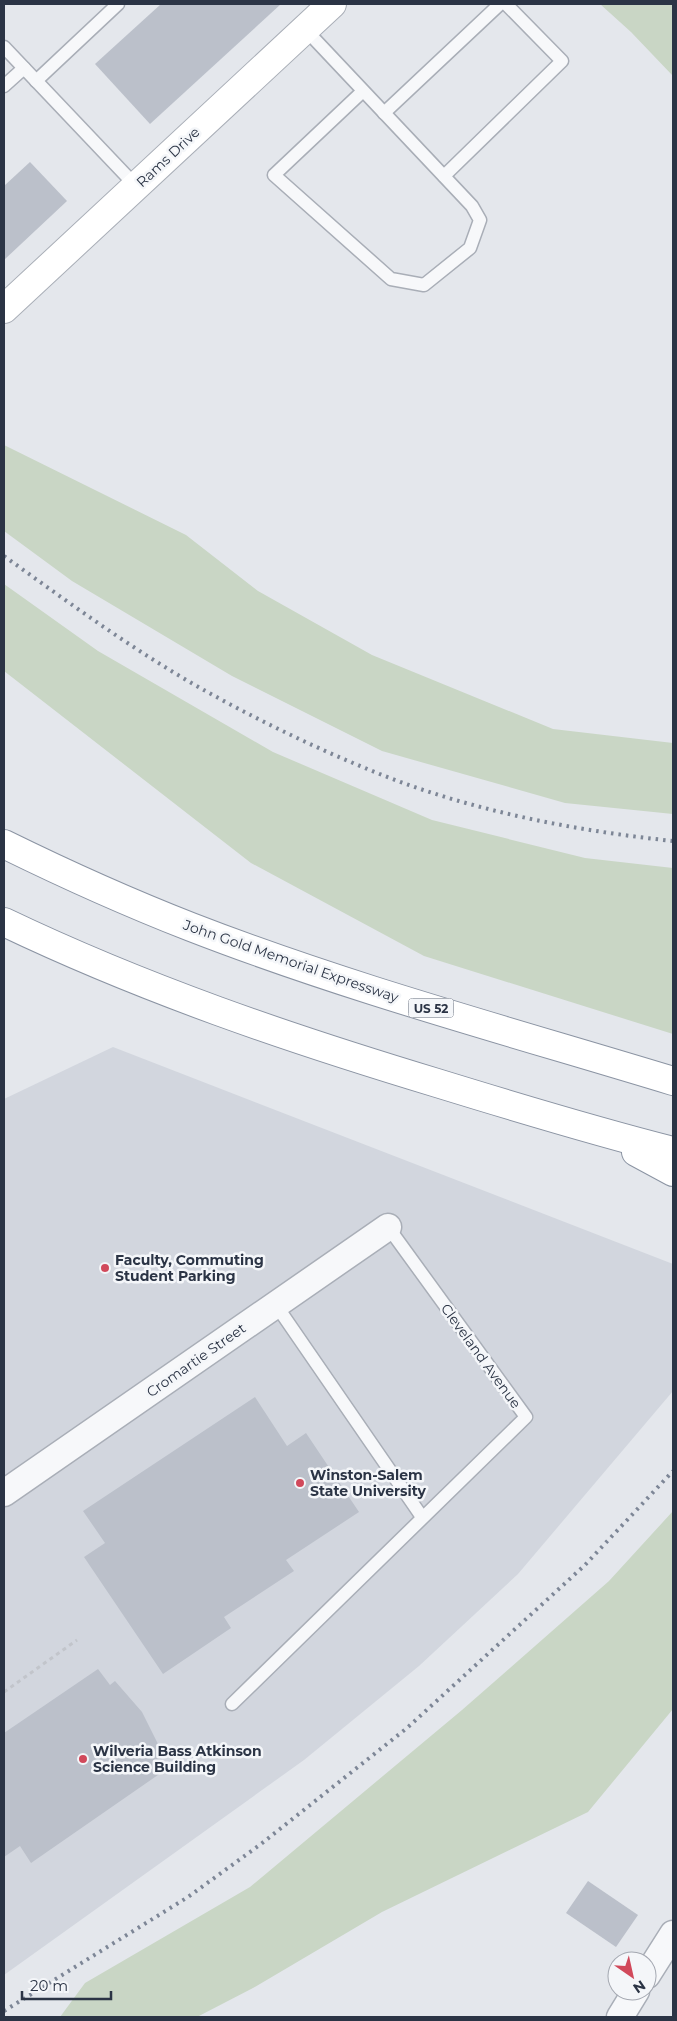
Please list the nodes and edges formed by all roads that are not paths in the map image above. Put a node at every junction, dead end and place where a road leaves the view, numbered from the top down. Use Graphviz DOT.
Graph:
graph roads {
  1 [pos="118,4"];
  2 [pos="332,4"];
  3 [pos="500,4"];
  4 [pos="506,4"];
  5 [pos="305,29"];
  6 [pos="4,47"];
  7 [pos="24,68"];
  8 [pos="36,81"];
  9 [pos="4,86"];
  10 [pos="364,91"];
  11 [pos="384,113"];
  12 [pos="444,176"];
  13 [pos="136,186"];
  14 [pos="4,309"];
  15 [pos="4,844"];
  16 [pos="4,922"];
  17 [pos="673,1081"];
  18 [pos="599,1132"];
  19 [pos="673,1151"];
  20 [pos="673,1172"];
  21 [pos="388,1227"];
  22 [pos="276,1305"];
  23 [pos="4,1493"];
  24 [pos="422,1517"];
  25 [pos="232,1704"];
  26 [pos="673,1934"];
  27 [pos="657,1959"];
  28 [pos="630,2001"];
  29 [pos="620,2017"];
  1 -- 8 [label="lane"];
  2 -- 5 [label="main road, Rams Drive"];
  3 -- 11 [label="lane"];
  4 -- 12 [label="lane"];
  5 -- 10 [label="lane"];
  5 -- 13 [label="main road, Rams Drive"];
  6 -- 7 [label="lane"];
  7 -- 8 [label="lane"];
  7 -- 9 [label="lane"];
  8 -- 13 [label="lane"];
  10 -- 11 [label="lane"];
  10 -- 12 [label="lane"];
  11 -- 12 [label="lane"];
  13 -- 14 [label="main road, Rams Drive"];
  15 -- 17 [label="main road, John Gold Memorial Expressway / US 52"];
  16 -- 18 [label="main road"];
  18 -- 19 [label="main road"];
  18 -- 20 [label="main road"];
  21 -- 22 [label="street, Cromartie Street"];
  21 -- 24 [label="lane, Cleveland Avenue"];
  22 -- 23 [label="street, Cromartie Street"];
  22 -- 24 [label="lane"];
  24 -- 25 [label="lane"];
  26 -- 27 [label="street"];
  28 -- 29 [label="street"];
}
